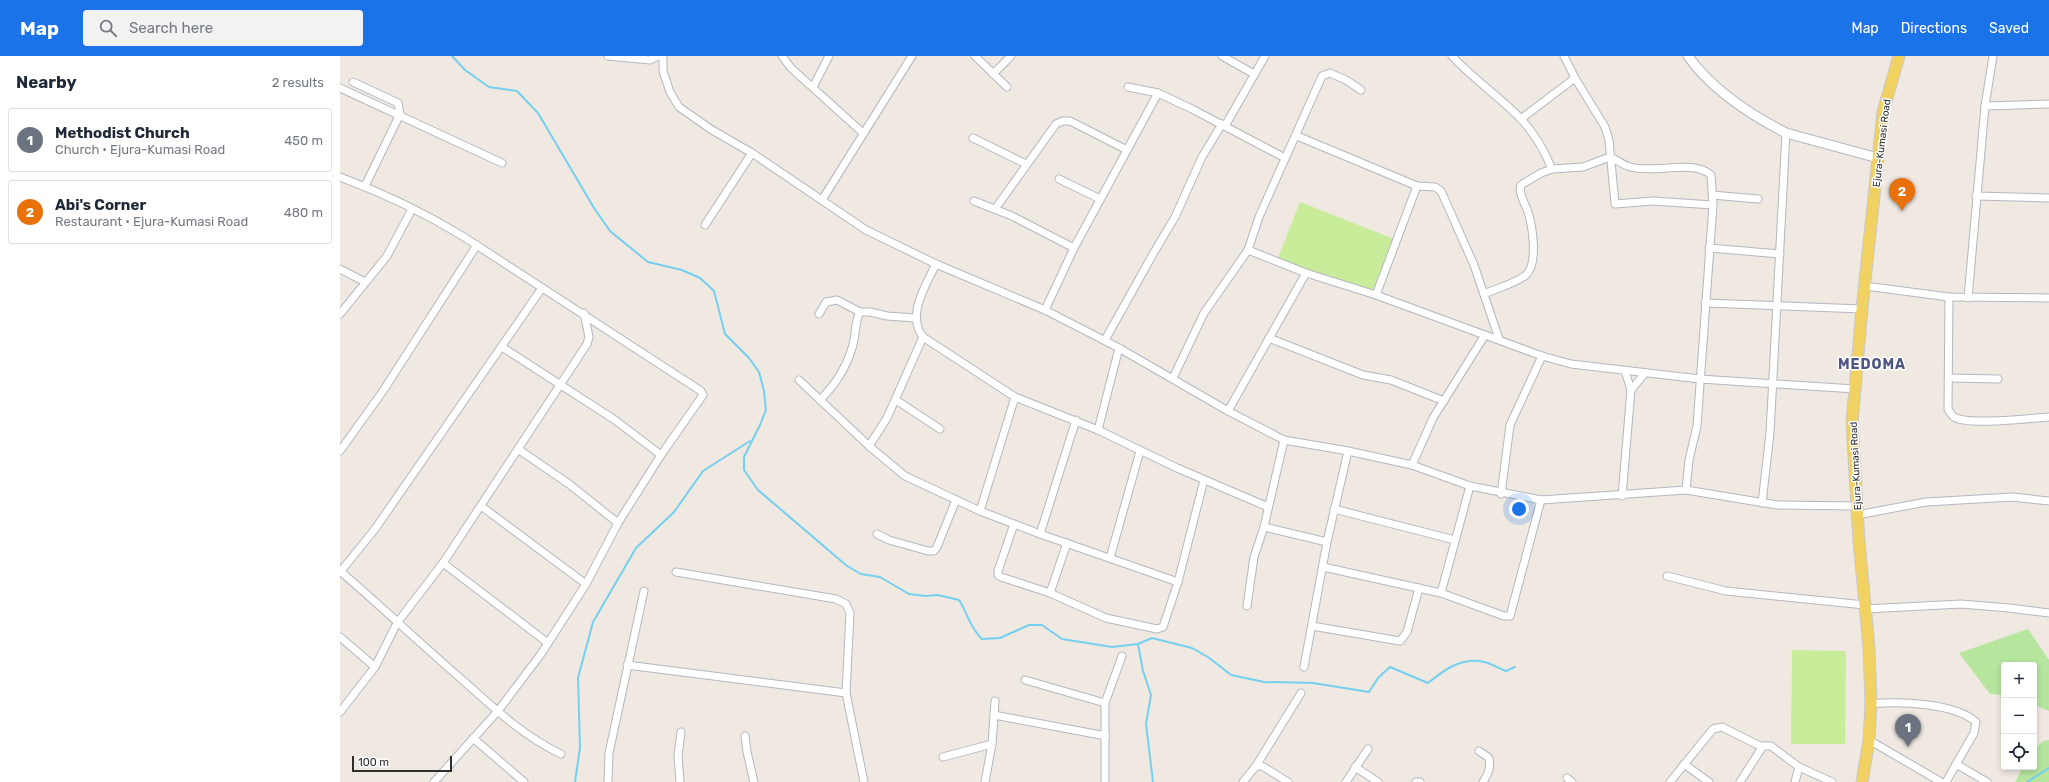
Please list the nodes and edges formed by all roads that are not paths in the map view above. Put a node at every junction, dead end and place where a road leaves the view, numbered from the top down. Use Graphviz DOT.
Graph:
graph roads {
  1 [pos="608,56"];
  2 [pos="658,56"];
  3 [pos="663,56"];
  4 [pos="782,56"];
  5 [pos="829,56"];
  6 [pos="912,56"];
  7 [pos="975,56"];
  8 [pos="1011,56"];
  9 [pos="1222,56"];
  10 [pos="1265,56"];
  11 [pos="1452,56"];
  12 [pos="1564,56"];
  13 [pos="1688,56"];
  14 [pos="1898,56"];
  15 [pos="1993,56"];
  16 [pos="993,74"];
  17 [pos="1254,74"];
  18 [pos="1575,78"];
  19 [pos="353,82"];
  20 [pos="812,87"];
  21 [pos="1007,87"];
  22 [pos="1128,87"];
  23 [pos="340,88"];
  24 [pos="1361,90"];
  25 [pos="1158,93"];
  26 [pos="2049,104"];
  27 [pos="1985,106"];
  28 [pos="400,114"];
  29 [pos="1521,119"];
  30 [pos="1224,125"];
  31 [pos="863,133"];
  32 [pos="1786,133"];
  33 [pos="1297,136"];
  34 [pos="973,138"];
  35 [pos="1127,150"];
  36 [pos="752,152"];
  37 [pos="1610,157"];
  38 [pos="1285,158"];
  39 [pos="1878,158"];
  40 [pos="502,163"];
  41 [pos="1026,164"];
  42 [pos="1552,169"];
  43 [pos="340,177"];
  44 [pos="1060,179"];
  45 [pos="365,186"];
  46 [pos="1417,186"];
  47 [pos="1712,195"];
  48 [pos="1976,196"];
  49 [pos="2049,198"];
  50 [pos="1100,199"];
  51 [pos="1758,199"];
  52 [pos="822,200"];
  53 [pos="974,201"];
  54 [pos="1713,205"];
  55 [pos="412,209"];
  56 [pos="996,209"];
  57 [pos="704,225"];
  58 [pos="477,245"];
  59 [pos="1074,248"];
  60 [pos="1709,248"];
  61 [pos="1248,250"];
  62 [pos="1780,254"];
  63 [pos="936,264"];
  64 [pos="340,269"];
  65 [pos="1306,273"];
  66 [pos="365,282"];
  67 [pos="1865,286"];
  68 [pos="542,288"];
  69 [pos="1484,294"];
  70 [pos="1376,295"];
  71 [pos="1950,297"];
  72 [pos="1968,298"];
  73 [pos="2049,298"];
  74 [pos="1705,303"];
  75 [pos="1776,305"];
  76 [pos="1862,309"];
  77 [pos="1045,310"];
  78 [pos="860,312"];
  79 [pos="584,313"];
  80 [pos="340,314"];
  81 [pos="819,314"];
  82 [pos="916,318"];
  83 [pos="1485,335"];
  84 [pos="924,337"];
  85 [pos="1269,338"];
  86 [pos="1499,339"];
  87 [pos="1105,340"];
  88 [pos="502,347"];
  89 [pos="1119,348"];
  90 [pos="1542,356"];
  91 [pos="1626,371"];
  92 [pos="1645,373"];
  93 [pos="1173,378"];
  94 [pos="1949,378"];
  95 [pos="1700,379"];
  96 [pos="1998,379"];
  97 [pos="799,380"];
  98 [pos="560,384"];
  99 [pos="1772,384"];
  100 [pos="1855,389"];
  101 [pos="1631,390"];
  102 [pos="1015,397"];
  103 [pos="820,400"];
  104 [pos="896,400"];
  105 [pos="1444,402"];
  106 [pos="1228,411"];
  107 [pos="2049,417"];
  108 [pos="1076,420"];
  109 [pos="940,429"];
  110 [pos="1098,430"];
  111 [pos="1284,440"];
  112 [pos="869,446"];
  113 [pos="518,449"];
  114 [pos="340,451"];
  115 [pos="1140,451"];
  116 [pos="1348,451"];
  117 [pos="661,455"];
  118 [pos="1412,465"];
  119 [pos="1204,480"];
  120 [pos="1470,486"];
  121 [pos="1686,490"];
  122 [pos="1501,494"];
  123 [pos="1622,496"];
  124 [pos="956,500"];
  125 [pos="1541,500"];
  126 [pos="2049,502"];
  127 [pos="1762,503"];
  128 [pos="481,506"];
  129 [pos="1268,507"];
  130 [pos="1334,509"];
  131 [pos="980,511"];
  132 [pos="1857,511"];
  133 [pos="618,523"];
  134 [pos="1014,524"];
  135 [pos="1264,527"];
  136 [pos="877,534"];
  137 [pos="1040,534"];
  138 [pos="1455,540"];
  139 [pos="1327,542"];
  140 [pos="1068,543"];
  141 [pos="1110,558"];
  142 [pos="443,563"];
  143 [pos="1323,567"];
  144 [pos="341,571"];
  145 [pos="676,572"];
  146 [pos="1667,576"];
  147 [pos="1178,582"];
  148 [pos="586,584"];
  149 [pos="1419,588"];
  150 [pos="644,591"];
  151 [pos="1050,593"];
  152 [pos="1441,593"];
  153 [pos="1247,606"];
  154 [pos="1865,607"];
  155 [pos="2049,613"];
  156 [pos="397,623"];
  157 [pos="1312,626"];
  158 [pos="340,637"];
  159 [pos="548,643"];
  160 [pos="1122,656"];
  161 [pos="627,665"];
  162 [pos="374,667"];
  163 [pos="1304,667"];
  164 [pos="1025,680"];
  165 [pos="846,693"];
  166 [pos="1301,693"];
  167 [pos="996,701"];
  168 [pos="1105,703"];
  169 [pos="1871,704"];
  170 [pos="498,711"];
  171 [pos="340,712"];
  172 [pos="994,715"];
  173 [pos="681,732"];
  174 [pos="745,736"];
  175 [pos="1106,736"];
  176 [pos="473,738"];
  177 [pos="1869,740"];
  178 [pos="992,744"];
  179 [pos="1763,746"];
  180 [pos="1368,749"];
  181 [pos="1479,751"];
  182 [pos="561,754"];
  183 [pos="944,757"];
  184 [pos="1684,764"];
  185 [pos="1956,764"];
  186 [pos="1256,766"];
  187 [pos="1798,766"];
  188 [pos="1355,767"];
  189 [pos="1672,781"];
  190 [pos="435,782"];
  191 [pos="524,782"];
  192 [pos="608,782"];
  193 [pos="680,782"];
  194 [pos="754,782"];
  195 [pos="864,782"];
  196 [pos="985,782"];
  197 [pos="1105,782"];
  198 [pos="1243,782"];
  199 [pos="1288,782"];
  200 [pos="1346,782"];
  201 [pos="1378,782"];
  202 [pos="1416,782"];
  203 [pos="1420,782"];
  204 [pos="1483,782"];
  205 [pos="1709,782"];
  206 [pos="1740,782"];
  207 [pos="1795,782"];
  208 [pos="1832,782"];
  209 [pos="1862,782"];
  210 [pos="1941,782"];
  211 [pos="1946,782"];
  212 [pos="1987,782"];
  1 -- 2 [label="street"];
  3 -- 36 [label="street"];
  4 -- 20 [label="street"];
  5 -- 20 [label="street"];
  6 -- 31 [label="street"];
  7 -- 16 [label="street"];
  8 -- 16 [label="street"];
  9 -- 17 [label="street"];
  10 -- 17 [label="street"];
  11 -- 29 [label="street"];
  12 -- 18 [label="street"];
  13 -- 32 [label="street"];
  14 -- 39 [label="main road, Ejura-Kumasi Road"];
  15 -- 27 [label="street"];
  16 -- 21 [label="street"];
  17 -- 30 [label="street"];
  18 -- 29 [label="street"];
  18 -- 37 [label="street"];
  19 -- 28 [label="street"];
  20 -- 31 [label="street"];
  22 -- 25 [label="street"];
  23 -- 28 [label="street"];
  24 -- 33 [label="street"];
  25 -- 30 [label="street"];
  25 -- 35 [label="street"];
  26 -- 27 [label="street"];
  27 -- 48 [label="street"];
  28 -- 40 [label="street"];
  28 -- 45 [label="street"];
  29 -- 42 [label="street"];
  30 -- 38 [label="street"];
  30 -- 87 [label="street"];
  31 -- 52 [label="street"];
  32 -- 39 [label="street"];
  32 -- 62 [label="street"];
  33 -- 38 [label="street"];
  33 -- 46 [label="street"];
  34 -- 41 [label="street"];
  35 -- 41 [label="street"];
  35 -- 50 [label="street"];
  36 -- 52 [label="street"];
  36 -- 57 [label="street"];
  37 -- 42 [label="street"];
  37 -- 47 [label="street"];
  37 -- 54 [label="street"];
  38 -- 61 [label="street"];
  39 -- 67 [label="main road, Ejura-Kumasi Road"];
  41 -- 56 [label="street"];
  42 -- 69 [label="street"];
  43 -- 45 [label="street"];
  44 -- 50 [label="street"];
  45 -- 55 [label="street"];
  46 -- 69 [label="street"];
  46 -- 70 [label="street"];
  47 -- 51 [label="street"];
  47 -- 54 [label="street"];
  48 -- 49 [label="street"];
  48 -- 72 [label="street"];
  50 -- 59 [label="street"];
  52 -- 63 [label="street"];
  53 -- 56 [label="street"];
  54 -- 60 [label="street"];
  55 -- 58 [label="street"];
  55 -- 66 [label="street"];
  56 -- 59 [label="street"];
  58 -- 68 [label="street"];
  58 -- 114 [label="street"];
  59 -- 77 [label="street"];
  60 -- 62 [label="street"];
  60 -- 74 [label="street"];
  61 -- 65 [label="street"];
  61 -- 93 [label="street"];
  62 -- 75 [label="street"];
  63 -- 77 [label="street"];
  63 -- 82 [label="street"];
  64 -- 66 [label="street"];
  65 -- 70 [label="street"];
  65 -- 85 [label="street"];
  66 -- 80 [label="street"];
  67 -- 71 [label="street"];
  67 -- 76 [label="main road, Ejura-Kumasi Road"];
  68 -- 79 [label="street"];
  68 -- 88 [label="street"];
  69 -- 86 [label="street"];
  70 -- 83 [label="street"];
  71 -- 72 [label="street"];
  71 -- 94 [label="street"];
  72 -- 73 [label="street"];
  74 -- 75 [label="street"];
  74 -- 95 [label="street"];
  75 -- 76 [label="street"];
  75 -- 99 [label="street"];
  76 -- 100 [label="main road, Ejura-Kumasi Road"];
  77 -- 87 [label="street"];
  78 -- 81 [label="street"];
  78 -- 82 [label="street"];
  78 -- 103 [label="street"];
  79 -- 98 [label="street"];
  79 -- 117 [label="street"];
  82 -- 84 [label="street"];
  83 -- 86 [label="street"];
  83 -- 105 [label="street"];
  84 -- 102 [label="street"];
  84 -- 104 [label="street"];
  85 -- 105 [label="street"];
  85 -- 106 [label="street"];
  86 -- 90 [label="street"];
  87 -- 89 [label="street"];
  88 -- 98 [label="street"];
  88 -- 144 [label="street"];
  89 -- 93 [label="street"];
  89 -- 110 [label="street"];
  90 -- 91 [label="street"];
  90 -- 122 [label="street"];
  91 -- 92 [label="street"];
  91 -- 101 [label="street"];
  92 -- 95 [label="street"];
  92 -- 101 [label="street"];
  93 -- 106 [label="street"];
  94 -- 96 [label="street"];
  94 -- 107 [label="street"];
  95 -- 99 [label="street"];
  95 -- 121 [label="street"];
  97 -- 103 [label="street"];
  98 -- 113 [label="street"];
  98 -- 117 [label="street"];
  99 -- 100 [label="street"];
  99 -- 127 [label="street"];
  100 -- 132 [label="main road, Ejura-Kumasi Road"];
  101 -- 123 [label="street"];
  102 -- 108 [label="street"];
  102 -- 131 [label="street"];
  103 -- 112 [label="street"];
  104 -- 109 [label="street"];
  104 -- 112 [label="street"];
  105 -- 118 [label="street"];
  106 -- 111 [label="street"];
  108 -- 110 [label="street"];
  108 -- 137 [label="street"];
  110 -- 115 [label="street"];
  111 -- 116 [label="street"];
  111 -- 129 [label="street"];
  112 -- 124 [label="street"];
  113 -- 128 [label="street"];
  113 -- 133 [label="street"];
  115 -- 119 [label="street"];
  115 -- 141 [label="street"];
  116 -- 118 [label="street"];
  116 -- 130 [label="street"];
  117 -- 133 [label="street"];
  118 -- 120 [label="street"];
  119 -- 129 [label="street"];
  119 -- 147 [label="street"];
  120 -- 122 [label="street"];
  120 -- 138 [label="street"];
  121 -- 123 [label="street"];
  121 -- 127 [label="street"];
  122 -- 125 [label="street"];
  123 -- 125 [label="street"];
  124 -- 131 [label="street"];
  124 -- 136 [label="street"];
  125 -- 152 [label="street"];
  126 -- 132 [label="street"];
  127 -- 132 [label="street"];
  128 -- 142 [label="street"];
  128 -- 148 [label="street"];
  129 -- 135 [label="street"];
  130 -- 138 [label="street"];
  130 -- 139 [label="street"];
  131 -- 134 [label="street"];
  132 -- 154 [label="main road, Ejura-Kumasi Road"];
  133 -- 148 [label="street"];
  134 -- 137 [label="street"];
  134 -- 151 [label="street"];
  135 -- 139 [label="street"];
  135 -- 153 [label="street"];
  137 -- 140 [label="street"];
  138 -- 152 [label="street"];
  139 -- 143 [label="street"];
  140 -- 141 [label="street"];
  140 -- 151 [label="street"];
  141 -- 147 [label="street"];
  142 -- 156 [label="street"];
  142 -- 159 [label="street"];
  143 -- 149 [label="street"];
  143 -- 157 [label="street"];
  144 -- 156 [label="street"];
  145 -- 165 [label="street"];
  146 -- 154 [label="street"];
  147 -- 151 [label="street"];
  148 -- 159 [label="street"];
  149 -- 152 [label="street"];
  149 -- 157 [label="street"];
  150 -- 161 [label="street"];
  154 -- 155 [label="street"];
  154 -- 169 [label="main road, Ejura-Kumasi Road"];
  156 -- 162 [label="street"];
  156 -- 170 [label="street"];
  157 -- 163 [label="street"];
  158 -- 162 [label="street"];
  159 -- 170 [label="street"];
  160 -- 168 [label="street"];
  161 -- 165 [label="street"];
  161 -- 192 [label="street"];
  162 -- 171 [label="street"];
  164 -- 168 [label="street"];
  165 -- 195 [label="street"];
  166 -- 186 [label="street"];
  167 -- 172 [label="street"];
  168 -- 175 [label="street"];
  169 -- 177 [label="main road, Ejura-Kumasi Road"];
  169 -- 185 [label="street"];
  170 -- 176 [label="street"];
  170 -- 182 [label="street"];
  172 -- 175 [label="street"];
  172 -- 178 [label="street"];
  173 -- 193 [label="street"];
  174 -- 194 [label="street"];
  175 -- 197 [label="street"];
  176 -- 190 [label="street"];
  176 -- 191 [label="street"];
  177 -- 209 [label="main road, Ejura-Kumasi Road"];
  177 -- 210 [label="street"];
  178 -- 183 [label="street"];
  178 -- 196 [label="street"];
  179 -- 184 [label="street"];
  179 -- 187 [label="street"];
  179 -- 206 [label="street"];
  180 -- 188 [label="street"];
  181 -- 204 [label="street"];
  184 -- 189 [label="street"];
  184 -- 205 [label="street"];
  185 -- 211 [label="street"];
  185 -- 212 [label="street"];
  186 -- 198 [label="street"];
  186 -- 199 [label="street"];
  187 -- 207 [label="street"];
  187 -- 208 [label="street"];
  188 -- 200 [label="street"];
  188 -- 201 [label="street"];
  202 -- 203 [label="street"];
}
